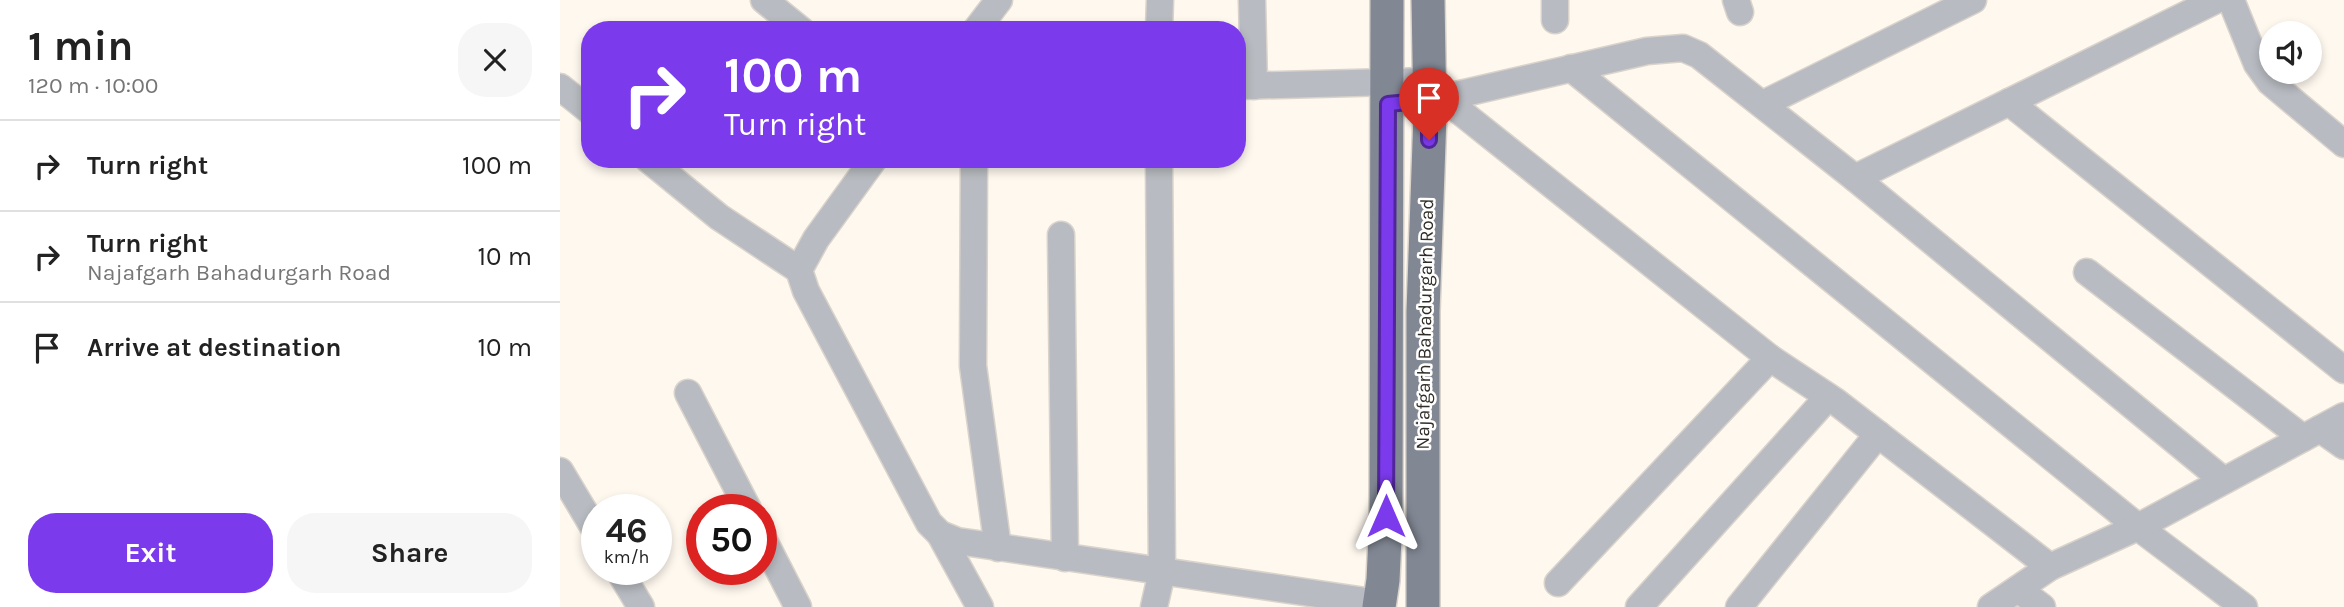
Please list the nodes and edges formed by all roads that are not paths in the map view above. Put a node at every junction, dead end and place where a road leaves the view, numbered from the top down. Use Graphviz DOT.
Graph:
graph roads {
  1 [pos="764,0"];
  2 [pos="999,0"];
  3 [pos="1160,0"];
  4 [pos="1252,0"];
  5 [pos="1387,0"];
  6 [pos="1428,0"];
  7 [pos="1973,0"];
  8 [pos="2216,0"];
  9 [pos="2231,0"];
  10 [pos="790,21"];
  11 [pos="983,21"];
  12 [pos="1159,21"];
  13 [pos="1571,68"];
  14 [pos="1246,74"];
  15 [pos="1246,86"];
  16 [pos="560,87"];
  17 [pos="1388,93"];
  18 [pos="1433,93"];
  19 [pos="2009,102"];
  20 [pos="581,104"];
  21 [pos="1763,104"];
  22 [pos="2344,144"];
  23 [pos="659,168"];
  24 [pos="867,168"];
  25 [pos="974,168"];
  26 [pos="1159,168"];
  27 [pos="1855,178"];
  28 [pos="1061,235"];
  29 [pos="799,270"];
  30 [pos="2087,272"];
  31 [pos="1770,358"];
  32 [pos="2344,370"];
  33 [pos="688,393"];
  34 [pos="1828,397"];
  35 [pos="2344,416"];
  36 [pos="2312,434"];
  37 [pos="1878,435"];
  38 [pos="2344,446"];
  39 [pos="560,471"];
  40 [pos="2223,480"];
  41 [pos="740,494"];
  42 [pos="581,506"];
  43 [pos="2138,527"];
  44 [pos="940,534"];
  45 [pos="998,548"];
  46 [pos="1065,558"];
  47 [pos="777,566"];
  48 [pos="2050,566"];
  49 [pos="1162,572"];
  50 [pos="1558,583"];
  51 [pos="628,585"];
  52 [pos="2018,589"];
  53 [pos="1253,596"];
  54 [pos="1379,605"];
  55 [pos="641,607"];
  56 [pos="798,607"];
  57 [pos="980,607"];
  58 [pos="1154,607"];
  59 [pos="1423,607"];
  60 [pos="1639,607"];
  61 [pos="1739,607"];
  62 [pos="1991,607"];
  63 [pos="2042,607"];
  64 [pos="2244,607"];
  1 -- 10 [label="street"];
  2 -- 11 [label="street"];
  3 -- 12 [label="street"];
  4 -- 14 [label="street"];
  5 -- 17 [label="main road, Najafgarh Bahadurgarh Road"];
  6 -- 18 [label="main road, Najafgarh Bahadurgarh Road"];
  7 -- 21 [label="street"];
  8 -- 19 [label="street"];
  9 -- 22 [label="street"];
  13 -- 18 [label="street"];
  13 -- 21 [label="street"];
  13 -- 43 [label="street"];
  15 -- 17 [label="street"];
  16 -- 20 [label="street"];
  17 -- 18 [label="street"];
  17 -- 54 [label="main road, Najafgarh Bahadurgarh Road"];
  18 -- 31 [label="street"];
  18 -- 59 [label="main road, Najafgarh Bahadurgarh Road"];
  19 -- 27 [label="street"];
  19 -- 32 [label="street"];
  21 -- 27 [label="street"];
  23 -- 29 [label="street"];
  24 -- 29 [label="street"];
  25 -- 45 [label="street"];
  26 -- 49 [label="street"];
  27 -- 40 [label="street"];
  28 -- 46 [label="street"];
  29 -- 44 [label="street"];
  30 -- 36 [label="street"];
  31 -- 34 [label="street"];
  31 -- 50 [label="street"];
  33 -- 41 [label="street"];
  34 -- 37 [label="street"];
  34 -- 60 [label="street"];
  35 -- 36 [label="street"];
  36 -- 38 [label="street"];
  36 -- 40 [label="street"];
  37 -- 48 [label="street"];
  37 -- 61 [label="street"];
  39 -- 42 [label="street"];
  40 -- 43 [label="street"];
  43 -- 48 [label="street"];
  43 -- 64 [label="street"];
  44 -- 45 [label="street"];
  44 -- 57 [label="street"];
  45 -- 46 [label="street"];
  46 -- 49 [label="street"];
  47 -- 56 [label="street"];
  48 -- 52 [label="street"];
  49 -- 53 [label="street"];
  49 -- 58 [label="street"];
  51 -- 55 [label="street"];
  52 -- 62 [label="street"];
  52 -- 63 [label="street"];
  53 -- 54 [label="street"];
}
